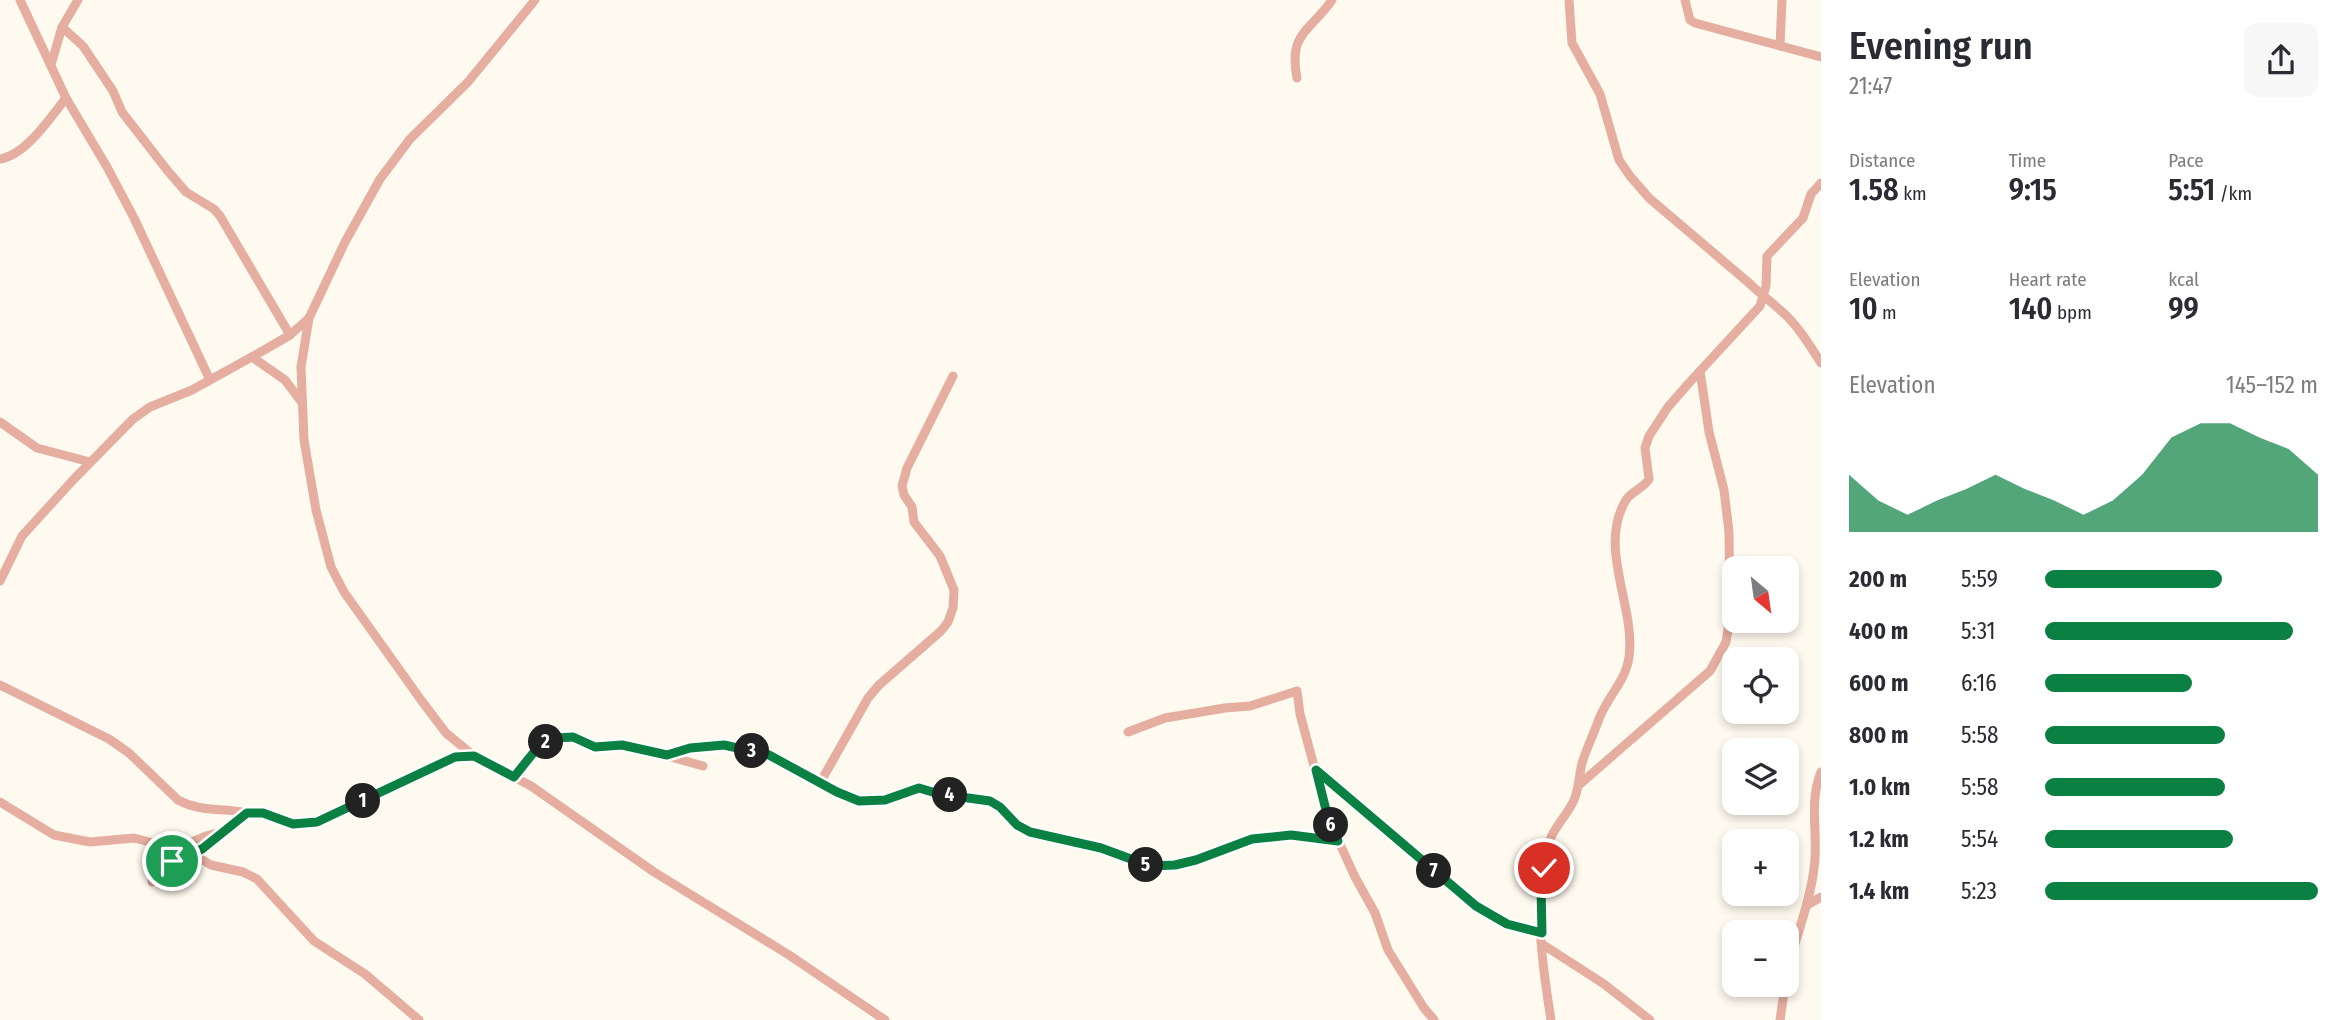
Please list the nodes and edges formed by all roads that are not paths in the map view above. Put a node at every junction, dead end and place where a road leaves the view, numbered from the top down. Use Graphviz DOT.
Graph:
graph roads {
  1 [pos="20,0"];
  2 [pos="78,0"];
  3 [pos="535,0"];
  4 [pos="1332,0"];
  5 [pos="1569,0"];
  6 [pos="1685,0"];
  7 [pos="1782,0"];
  8 [pos="62,27"];
  9 [pos="1780,46"];
  10 [pos="1821,57"];
  11 [pos="50,66"];
  12 [pos="1297,78"];
  13 [pos="65,98"];
  14 [pos="0,159"];
  15 [pos="1821,183"];
  16 [pos="1763,297"];
  17 [pos="309,318"];
  18 [pos="290,335"];
  19 [pos="252,357"];
  20 [pos="1821,363"];
  21 [pos="1700,371"];
  22 [pos="953,376"];
  23 [pos="210,380"];
  24 [pos="301,402"];
  25 [pos="0,422"];
  26 [pos="90,462"];
  27 [pos="0,581"];
  28 [pos="0,685"];
  29 [pos="1128,732"];
  30 [pos="667,755"];
  31 [pos="474,756"];
  32 [pos="703,766"];
  33 [pos="1316,770"];
  34 [pos="1821,772"];
  35 [pos="514,777"];
  36 [pos="820,783"];
  37 [pos="1580,783"];
  38 [pos="0,802"];
  39 [pos="247,813"];
  40 [pos="225,832"];
  41 [pos="1338,841"];
  42 [pos="193,854"];
  43 [pos="1818,856"];
  44 [pos="152,882"];
  45 [pos="1821,897"];
  46 [pos="1807,905"];
  47 [pos="1799,932"];
  48 [pos="1542,933"];
  49 [pos="1542,944"];
  50 [pos="1783,997"];
  51 [pos="419,1020"];
  52 [pos="885,1020"];
  53 [pos="1434,1020"];
  54 [pos="1551,1020"];
  55 [pos="1650,1020"];
  56 [pos="1780,1020"];
  1 -- 11 [label="street"];
  2 -- 8 [label="street"];
  3 -- 17 [label="street"];
  4 -- 12 [label="street"];
  5 -- 16 [label="street"];
  6 -- 9 [label="street"];
  7 -- 9 [label="street"];
  8 -- 11 [label="street"];
  8 -- 18 [label="street"];
  9 -- 10 [label="street"];
  11 -- 13 [label="street"];
  13 -- 14 [label="street"];
  13 -- 23 [label="street"];
  15 -- 16 [label="street"];
  16 -- 20 [label="street"];
  16 -- 21 [label="street"];
  17 -- 18 [label="street"];
  17 -- 24 [label="street"];
  18 -- 19 [label="street"];
  19 -- 23 [label="street"];
  19 -- 24 [label="street"];
  21 -- 37 [label="street"];
  21 -- 37 [label="street"];
  22 -- 36 [label="street"];
  23 -- 26 [label="street"];
  24 -- 31 [label="street"];
  25 -- 26 [label="street"];
  26 -- 27 [label="street"];
  28 -- 39 [label="street"];
  29 -- 33 [label="street"];
  30 -- 32 [label="street"];
  30 -- 35 [label="street"];
  30 -- 36 [label="street"];
  31 -- 35 [label="street"];
  31 -- 39 [label="street"];
  33 -- 41 [label="street"];
  33 -- 48 [label="street"];
  34 -- 43 [label="street"];
  35 -- 52 [label="street"];
  36 -- 41 [label="street"];
  37 -- 48 [label="street"];
  38 -- 40 [label="street"];
  39 -- 40 [label="street"];
  40 -- 42 [label="street"];
  41 -- 53 [label="street"];
  42 -- 44 [label="street"];
  42 -- 51 [label="street"];
  43 -- 46 [label="street"];
  45 -- 46 [label="street"];
  46 -- 47 [label="street"];
  48 -- 49 [label="street"];
  49 -- 54 [label="street"];
  49 -- 55 [label="street"];
  50 -- 56 [label="street"];
}
